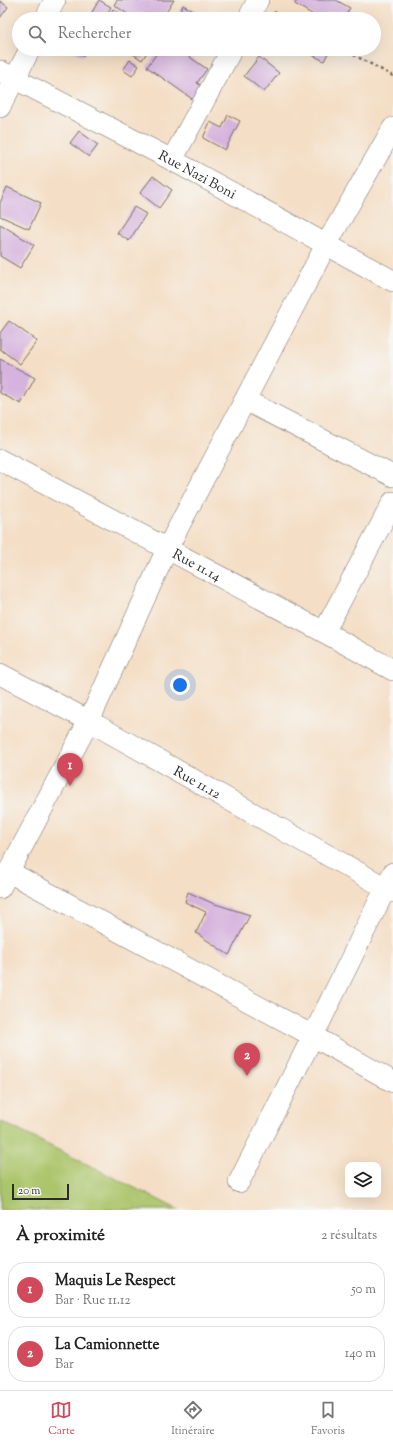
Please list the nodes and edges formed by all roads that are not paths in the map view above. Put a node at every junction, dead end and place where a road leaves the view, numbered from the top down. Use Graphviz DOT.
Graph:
graph roads {
  1 [pos="55,0"];
  2 [pos="258,0"];
  3 [pos="49,12"];
  4 [pos="252,12"];
  5 [pos="24,56"];
  6 [pos="228,56"];
  7 [pos="7,75"];
  8 [pos="0,107"];
  9 [pos="393,128"];
  10 [pos="172,160"];
  11 [pos="326,245"];
  12 [pos="393,281"];
  13 [pos="245,400"];
  14 [pos="0,460"];
  15 [pos="393,476"];
  16 [pos="393,502"];
  17 [pos="167,549"];
  18 [pos="324,632"];
  19 [pos="393,670"];
  20 [pos="0,674"];
  21 [pos="89,721"];
  22 [pos="5,880"];
  23 [pos="390,884"];
  24 [pos="313,1036"];
  25 [pos="393,1082"];
  26 [pos="239,1182"];
  1 -- 3 [label="street"];
  2 -- 4 [label="street"];
  5 -- 7 [label="street"];
  6 -- 10 [label="street"];
  7 -- 8 [label="street"];
  7 -- 10 [label="street, Rue Nazi Boni"];
  9 -- 11 [label="street"];
  10 -- 11 [label="street, Rue Nazi Boni"];
  11 -- 12 [label="street, Rue Nazi Boni"];
  11 -- 13 [label="street"];
  13 -- 15 [label="street"];
  13 -- 17 [label="street"];
  14 -- 17 [label="street, Rue 11.14"];
  16 -- 18 [label="street"];
  17 -- 18 [label="street, Rue 11.14"];
  17 -- 21 [label="street"];
  18 -- 19 [label="street, Rue 11.14"];
  20 -- 21 [label="street, Rue 11.12"];
  21 -- 22 [label="street"];
  21 -- 23 [label="street, Rue 11.12"];
  22 -- 24 [label="street"];
  23 -- 24 [label="street"];
  24 -- 25 [label="street"];
  24 -- 26 [label="street"];
}
